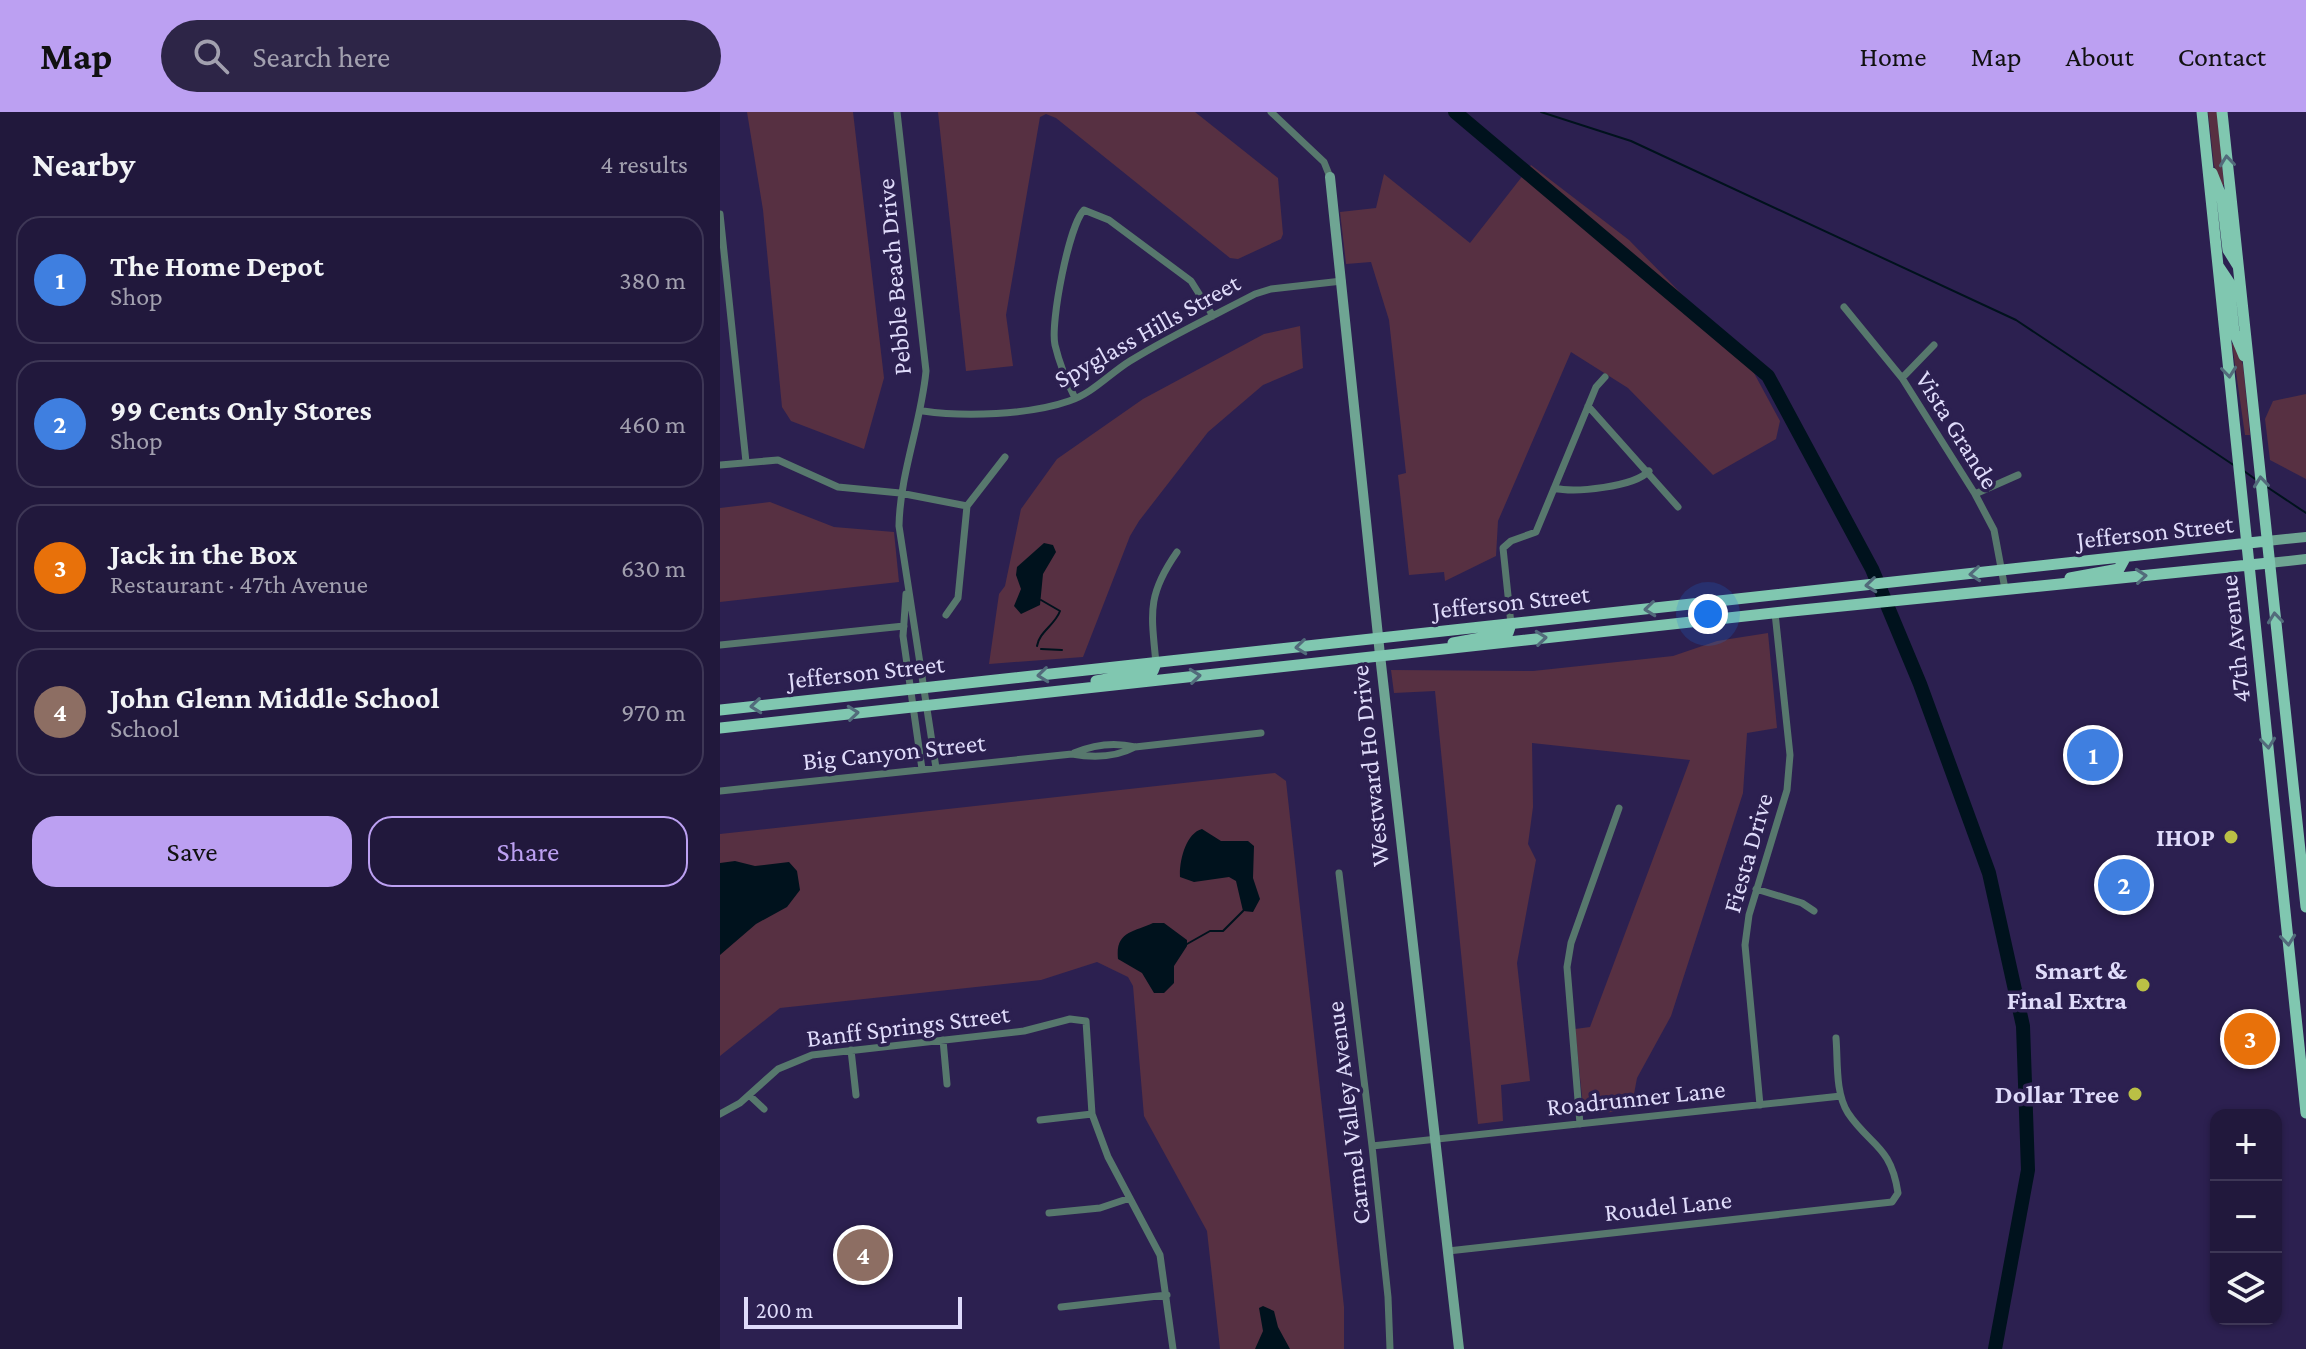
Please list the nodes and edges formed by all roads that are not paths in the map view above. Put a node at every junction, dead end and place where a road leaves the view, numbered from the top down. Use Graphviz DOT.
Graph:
graph roads {
  1 [pos="897,112"];
  2 [pos="1271,112"];
  3 [pos="2202,112"];
  4 [pos="2222,112"];
  5 [pos="2207,159"];
  6 [pos="1330,177"];
  7 [pos="720,214"];
  8 [pos="720,266"];
  9 [pos="2238,266"];
  10 [pos="2218,267"];
  11 [pos="725,280"];
  12 [pos="1342,281"];
  13 [pos="1844,307"];
  14 [pos="1213,316"];
  15 [pos="1934,345"];
  16 [pos="2249,370"];
  17 [pos="1605,377"];
  18 [pos="1902,378"];
  19 [pos="1075,398"];
  20 [pos="1588,406"];
  21 [pos="923,411"];
  22 [pos="1005,457"];
  23 [pos="746,462"];
  24 [pos="720,465"];
  25 [pos="1649,471"];
  26 [pos="2018,475"];
  27 [pos="1554,488"];
  28 [pos="900,493"];
  29 [pos="1975,494"];
  30 [pos="967,506"];
  31 [pos="1678,507"];
  32 [pos="2306,537"];
  33 [pos="2267,541"];
  34 [pos="2247,544"];
  35 [pos="1177,552"];
  36 [pos="2125,558"];
  37 [pos="2306,559"];
  38 [pos="2269,563"];
  39 [pos="2249,565"];
  40 [pos="2002,571"];
  41 [pos="907,580"];
  42 [pos="2055,584"];
  43 [pos="2005,589"];
  44 [pos="1775,613"];
  45 [pos="946,615"];
  46 [pos="1511,624"];
  47 [pos="904,626"];
  48 [pos="1379,638"];
  49 [pos="720,645"];
  50 [pos="1438,649"];
  51 [pos="1380,655"];
  52 [pos="1156,663"];
  53 [pos="924,688"];
  54 [pos="910,690"];
  55 [pos="1065,690"];
  56 [pos="928,705"];
  57 [pos="914,707"];
  58 [pos="720,710"];
  59 [pos="720,728"];
  60 [pos="1261,733"];
  61 [pos="936,768"];
  62 [pos="922,769"];
  63 [pos="720,791"];
  64 [pos="1619,808"];
  65 [pos="1339,873"];
  66 [pos="1756,889"];
  67 [pos="2306,907"];
  68 [pos="1814,911"];
  69 [pos="2300,990"];
  70 [pos="1836,1038"];
  71 [pos="943,1040"];
  72 [pos="851,1050"];
  73 [pos="947,1084"];
  74 [pos="749,1095"];
  75 [pos="856,1095"];
  76 [pos="1841,1096"];
  77 [pos="1760,1105"];
  78 [pos="764,1109"];
  79 [pos="2306,1113"];
  80 [pos="720,1114"];
  81 [pos="1092,1114"];
  82 [pos="1040,1120"];
  83 [pos="1580,1124"];
  84 [pos="1435,1139"];
  85 [pos="1372,1146"];
  86 [pos="1130,1198"];
  87 [pos="1049,1213"];
  88 [pos="1448,1251"];
  89 [pos="1167,1295"];
  90 [pos="1061,1307"];
  91 [pos="1173,1349"];
  92 [pos="1390,1349"];
  93 [pos="1459,1349"];
  1 -- 21 [label="street, Pebble Beach Drive"];
  2 -- 6 [label="street"];
  3 -- 5 [label="main road, 47th Avenue"];
  9 -- 4 [label="main road, 47th Avenue, one-way"];
  5 -- 9 [label="main road"];
  5 -- 10 [label="main road, 47th Avenue"];
  6 -- 12 [label="street, Westward Ho Drive"];
  7 -- 11 [label="street"];
  8 -- 11 [label="street"];
  9 -- 16 [label="main road, 47th Avenue"];
  10 -- 16 [label="main road"];
  10 -- 34 [label="main road, 47th Avenue, one-way"];
  11 -- 23 [label="street"];
  12 -- 14 [label="street, Spyglass Hills Street"];
  12 -- 48 [label="street, Westward Ho Drive"];
  13 -- 18 [label="street, Vista Grande"];
  14 -- 19 [label="street, Spyglass Hills Street"];
  14 -- 19 [label="street"];
  15 -- 18 [label="street"];
  33 -- 16 [label="main road, 47th Avenue, one-way"];
  17 -- 20 [label="street"];
  18 -- 29 [label="street, Vista Grande"];
  19 -- 21 [label="street, Spyglass Hills Street"];
  20 -- 25 [label="street"];
  20 -- 27 [label="street"];
  21 -- 28 [label="street, Pebble Beach Drive"];
  22 -- 30 [label="street"];
  23 -- 24 [label="street"];
  23 -- 28 [label="street"];
  25 -- 27 [label="street"];
  25 -- 31 [label="street"];
  26 -- 29 [label="street"];
  27 -- 46 [label="street"];
  28 -- 30 [label="street"];
  28 -- 41 [label="street, Pebble Beach Drive"];
  29 -- 40 [label="street, Vista Grande"];
  30 -- 45 [label="street"];
  32 -- 33 [label="street, Jefferson Street"];
  33 -- 34 [label="main road, Jefferson Street"];
  33 -- 38 [label="main road, 47th Avenue"];
  34 -- 36 [label="main road, Jefferson Street"];
  34 -- 39 [label="main road, 47th Avenue"];
  35 -- 52 [label="street"];
  36 -- 40 [label="main road, Jefferson Street"];
  36 -- 42 [label="main road"];
  37 -- 38 [label="street, Jefferson Street"];
  38 -- 39 [label="main road, Jefferson Street"];
  67 -- 38 [label="main road, 47th Avenue, one-way"];
  42 -- 39 [label="main road, Jefferson Street, one-way"];
  39 -- 69 [label="main road, 47th Avenue, one-way"];
  40 -- 43 [label="street, Vista Grande"];
  40 -- 46 [label="main road, Jefferson Street, one-way"];
  41 -- 47 [label="street"];
  41 -- 53 [label="street"];
  42 -- 43 [label="main road, Jefferson Street"];
  43 -- 44 [label="main road, Jefferson Street"];
  50 -- 44 [label="main road, Jefferson Street, one-way"];
  44 -- 66 [label="street, Fiesta Drive"];
  46 -- 48 [label="main road, Jefferson Street"];
  46 -- 50 [label="main road"];
  47 -- 49 [label="street"];
  47 -- 54 [label="street"];
  48 -- 51 [label="street, Westward Ho Drive"];
  48 -- 52 [label="main road, Jefferson Street, one-way"];
  50 -- 51 [label="main road, Jefferson Street"];
  55 -- 51 [label="main road, Jefferson Street, one-way"];
  51 -- 84 [label="street, Westward Ho Drive"];
  52 -- 53 [label="main road, Jefferson Street, one-way"];
  52 -- 55 [label="main road"];
  53 -- 54 [label="main road, Jefferson Street"];
  53 -- 56 [label="street"];
  54 -- 57 [label="street"];
  54 -- 58 [label="main road, Jefferson Street, one-way"];
  55 -- 56 [label="main road, Jefferson Street"];
  56 -- 57 [label="main road, Jefferson Street"];
  56 -- 61 [label="street"];
  59 -- 57 [label="main road, Jefferson Street, one-way"];
  57 -- 62 [label="street"];
  60 -- 61 [label="street, Big Canyon Street"];
  61 -- 62 [label="street, Big Canyon Street"];
  62 -- 63 [label="street, Big Canyon Street"];
  64 -- 83 [label="street"];
  65 -- 85 [label="street, Carmel Valley Avenue"];
  66 -- 68 [label="street"];
  66 -- 77 [label="street, Fiesta Drive"];
  69 -- 79 [label="main road, 47th Avenue"];
  70 -- 76 [label="street"];
  71 -- 72 [label="street, Banff Springs Street"];
  71 -- 73 [label="street"];
  71 -- 81 [label="street, Banff Springs Street"];
  72 -- 74 [label="street, Banff Springs Street"];
  72 -- 75 [label="street"];
  74 -- 78 [label="street"];
  74 -- 80 [label="street, Banff Springs Street"];
  76 -- 77 [label="street, Roadrunner Lane"];
  76 -- 88 [label="street, Roudel Lane"];
  77 -- 83 [label="street, Roadrunner Lane"];
  81 -- 82 [label="street"];
  81 -- 86 [label="street"];
  83 -- 84 [label="street, Roadrunner Lane"];
  84 -- 85 [label="street, Roadrunner Lane"];
  84 -- 88 [label="street, Westward Ho Drive"];
  85 -- 92 [label="street, Carmel Valley Avenue"];
  86 -- 87 [label="street"];
  86 -- 89 [label="street"];
  88 -- 93 [label="street, Westward Ho Drive"];
  89 -- 90 [label="street"];
  89 -- 91 [label="street"];
}
